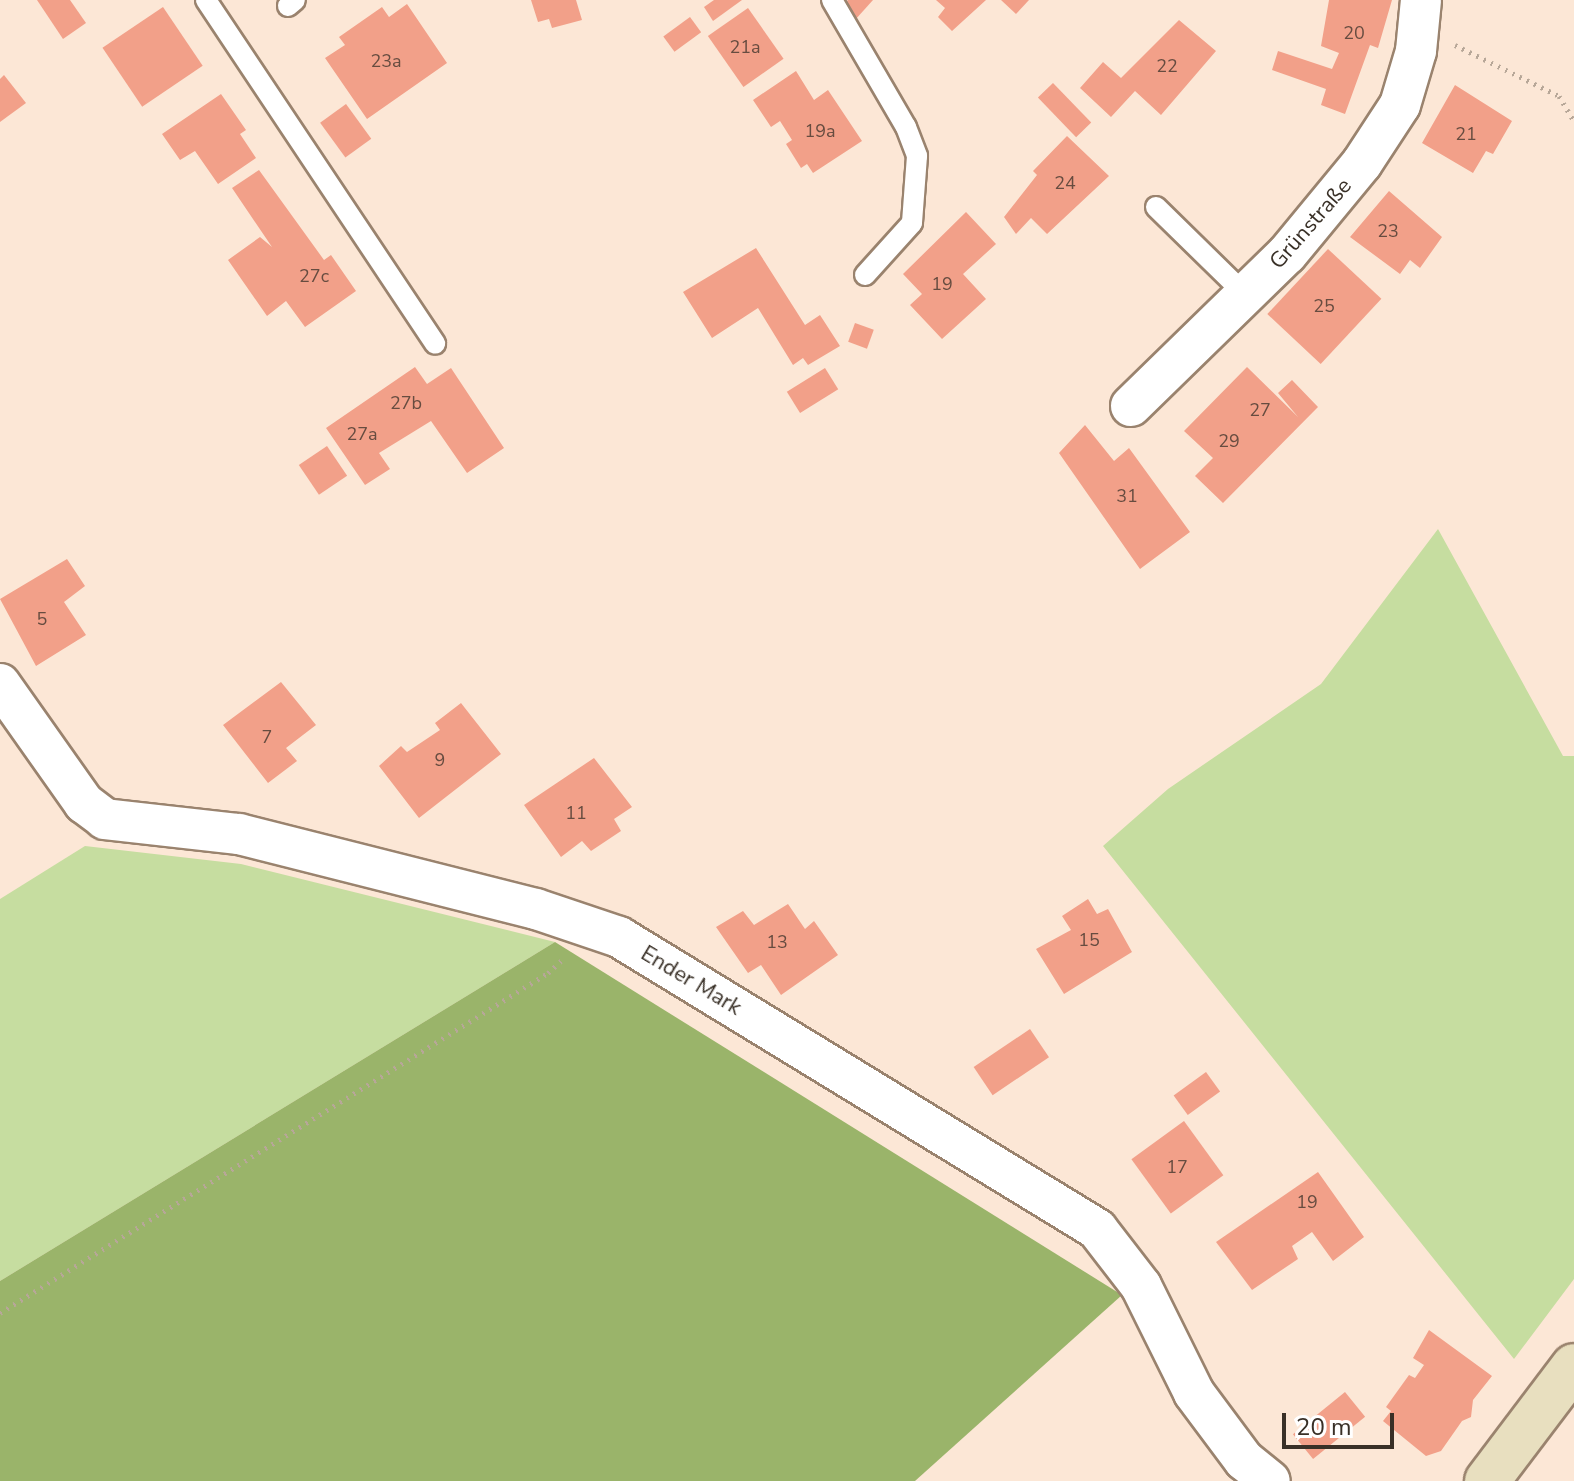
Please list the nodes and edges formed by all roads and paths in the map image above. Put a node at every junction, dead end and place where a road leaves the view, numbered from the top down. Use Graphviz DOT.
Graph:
graph roads {
  1 [pos="206,0"];
  2 [pos="832,0"];
  3 [pos="1419,14"];
  4 [pos="1574,121"];
  5 [pos="1156,207"];
  6 [pos="865,275"];
  7 [pos="1246,295"];
  8 [pos="435,344"];
  9 [pos="1131,406"];
  10 [pos="0,684"];
  11 [pos="594,929"];
  12 [pos="0,1313"];
  13 [pos="1574,1366"];
  14 [pos="1270,1481"];
  15 [pos="1487,1481"];
  1 -- 8 [label="lane"];
  2 -- 6 [label="lane"];
  3 -- 4 [label="path"];
  3 -- 7 [label="street, Grünstraße"];
  5 -- 7 [label="lane"];
  7 -- 9 [label="street, Grünstraße"];
  10 -- 11 [label="street, Ender Mark"];
  11 -- 12 [label="path"];
  11 -- 14 [label="street, Ender Mark"];
  13 -- 15 [label="main road"];
}
